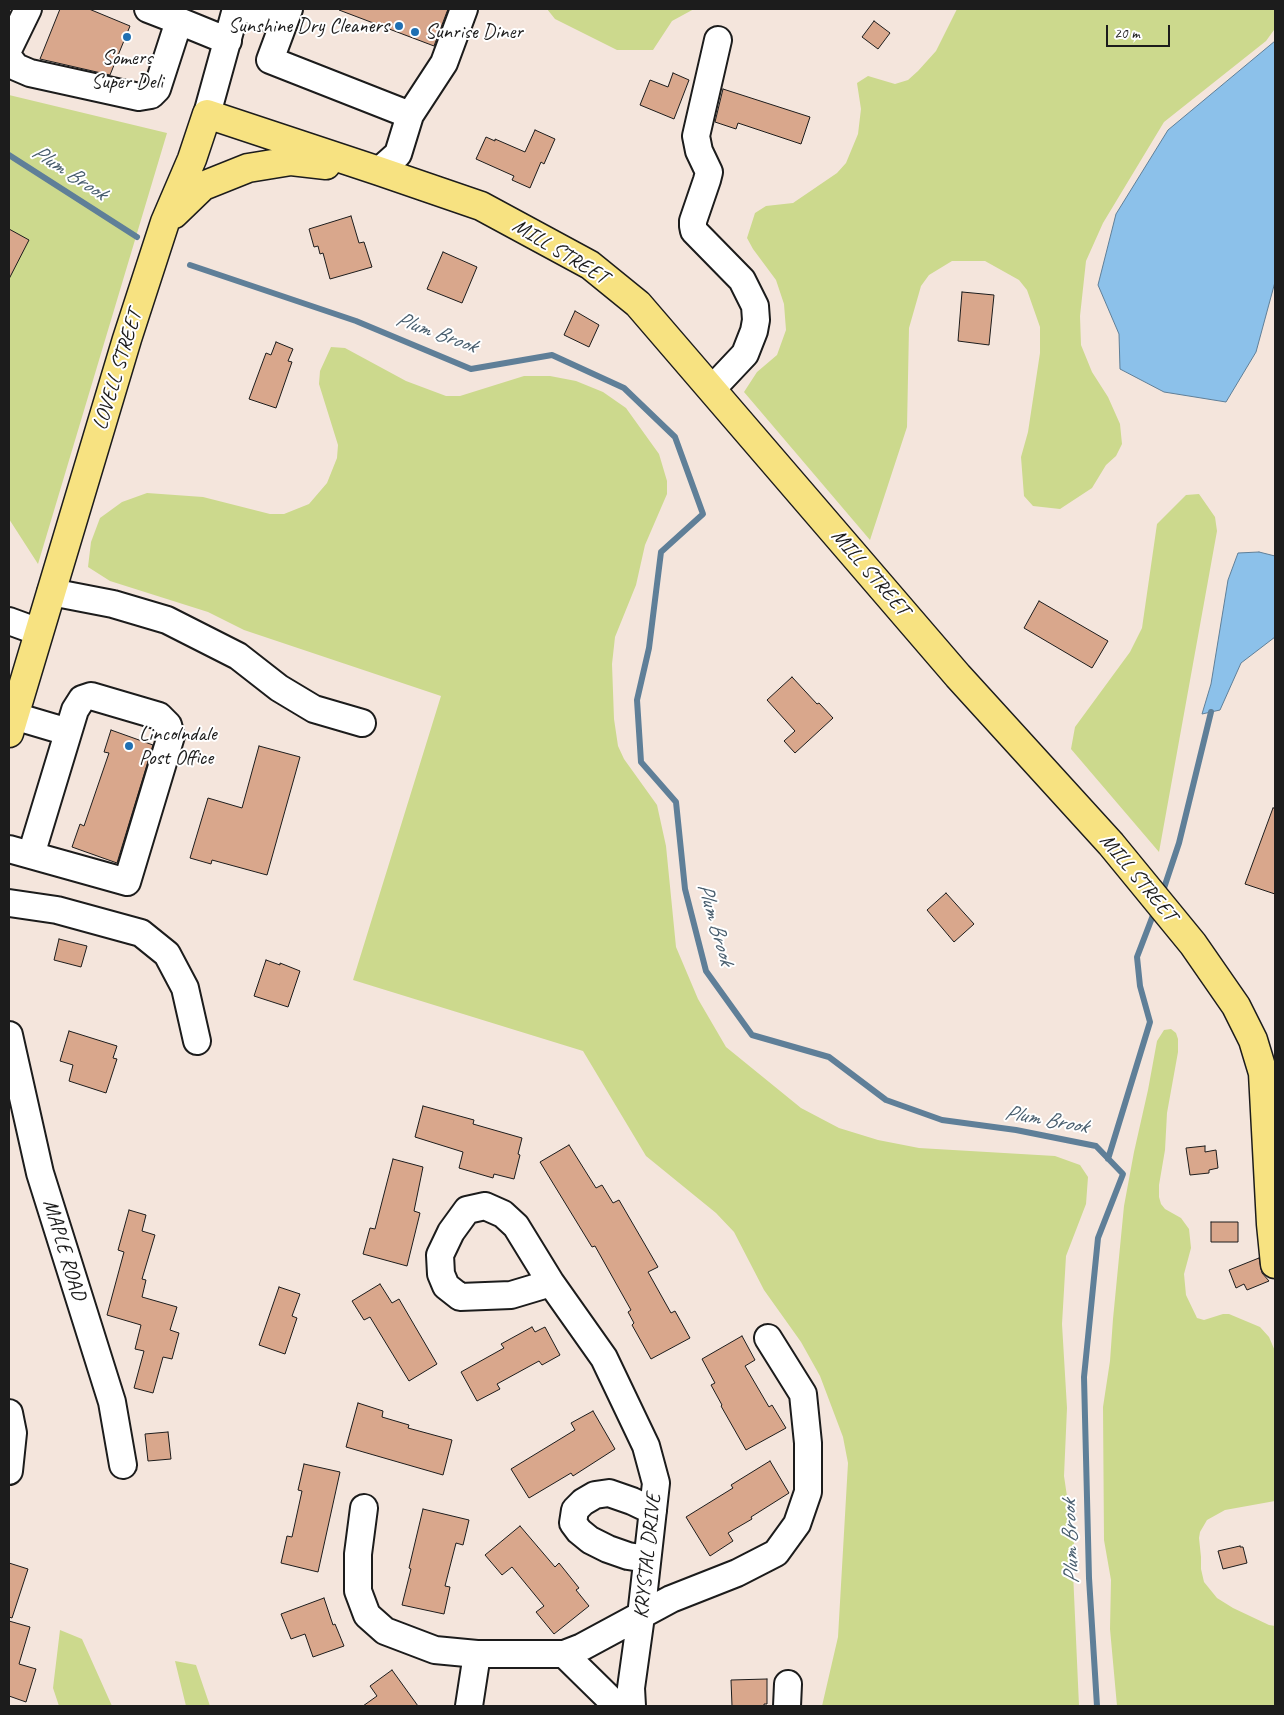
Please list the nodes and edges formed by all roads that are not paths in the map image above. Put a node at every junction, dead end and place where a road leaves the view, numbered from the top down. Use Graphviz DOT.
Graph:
graph roads {
  1 [pos="28,9"];
  2 [pos="148,9"];
  3 [pos="236,9"];
  4 [pos="249,9"];
  5 [pos="464,9"];
  6 [pos="286,17"];
  7 [pos="178,21"];
  8 [pos="718,40"];
  9 [pos="228,41"];
  10 [pos="9,48"];
  11 [pos="9,58"];
  12 [pos="206,114"];
  13 [pos="410,115"];
  14 [pos="379,170"];
  15 [pos="165,222"];
  16 [pos="712,389"];
  17 [pos="51,592"];
  18 [pos="9,621"];
  19 [pos="39,632"];
  20 [pos="362,723"];
  21 [pos="11,725"];
  22 [pos="68,732"];
  23 [pos="20,852"];
  24 [pos="9,903"];
  25 [pos="9,1035"];
  26 [pos="197,1041"];
  27 [pos="1269,1067"];
  28 [pos="1275,1264"];
  29 [pos="551,1283"];
  30 [pos="768,1338"];
  31 [pos="9,1412"];
  32 [pos="123,1465"];
  33 [pos="9,1471"];
  34 [pos="364,1508"];
  35 [pos="653,1510"];
  36 [pos="648,1559"];
  37 [pos="641,1616"];
  38 [pos="477,1654"];
  39 [pos="564,1654"];
  40 [pos="469,1706"];
  41 [pos="617,1706"];
  42 [pos="632,1706"];
  1 -- 10 [label="street"];
  2 -- 7 [label="street"];
  3 -- 9 [label="street, LOVELL STREET"];
  4 -- 6 [label="street"];
  5 -- 13 [label="street"];
  6 -- 13 [label="street"];
  7 -- 9 [label="street"];
  7 -- 11 [label="street"];
  8 -- 16 [label="street"];
  9 -- 12 [label="street, LOVELL STREET"];
  12 -- 14 [label="main road, MILL STREET"];
  12 -- 15 [label="main road, LOVELL STREET"];
  13 -- 14 [label="street"];
  14 -- 15 [label="main road"];
  14 -- 16 [label="main road, MILL STREET"];
  15 -- 17 [label="main road, LOVELL STREET"];
  16 -- 27 [label="main road, MILL STREET"];
  17 -- 19 [label="main road, LOVELL STREET"];
  17 -- 20 [label="street"];
  18 -- 19 [label="street"];
  19 -- 21 [label="main road, LOVELL STREET"];
  21 -- 22 [label="street"];
  22 -- 23 [label="street"];
  22 -- 23 [label="street"];
  24 -- 26 [label="street"];
  25 -- 32 [label="street, MAPLE ROAD"];
  27 -- 28 [label="main road, MILL STREET"];
  29 -- 35 [label="street, KRYSTAL DRIVE"];
  30 -- 37 [label="street"];
  31 -- 33 [label="street"];
  34 -- 38 [label="street"];
  35 -- 36 [label="street, KRYSTAL DRIVE"];
  35 -- 36 [label="street"];
  36 -- 37 [label="street, KRYSTAL DRIVE"];
  37 -- 39 [label="street"];
  37 -- 42 [label="street, KRYSTAL DRIVE"];
  38 -- 39 [label="street"];
  38 -- 40 [label="street"];
  39 -- 41 [label="street"];
}
